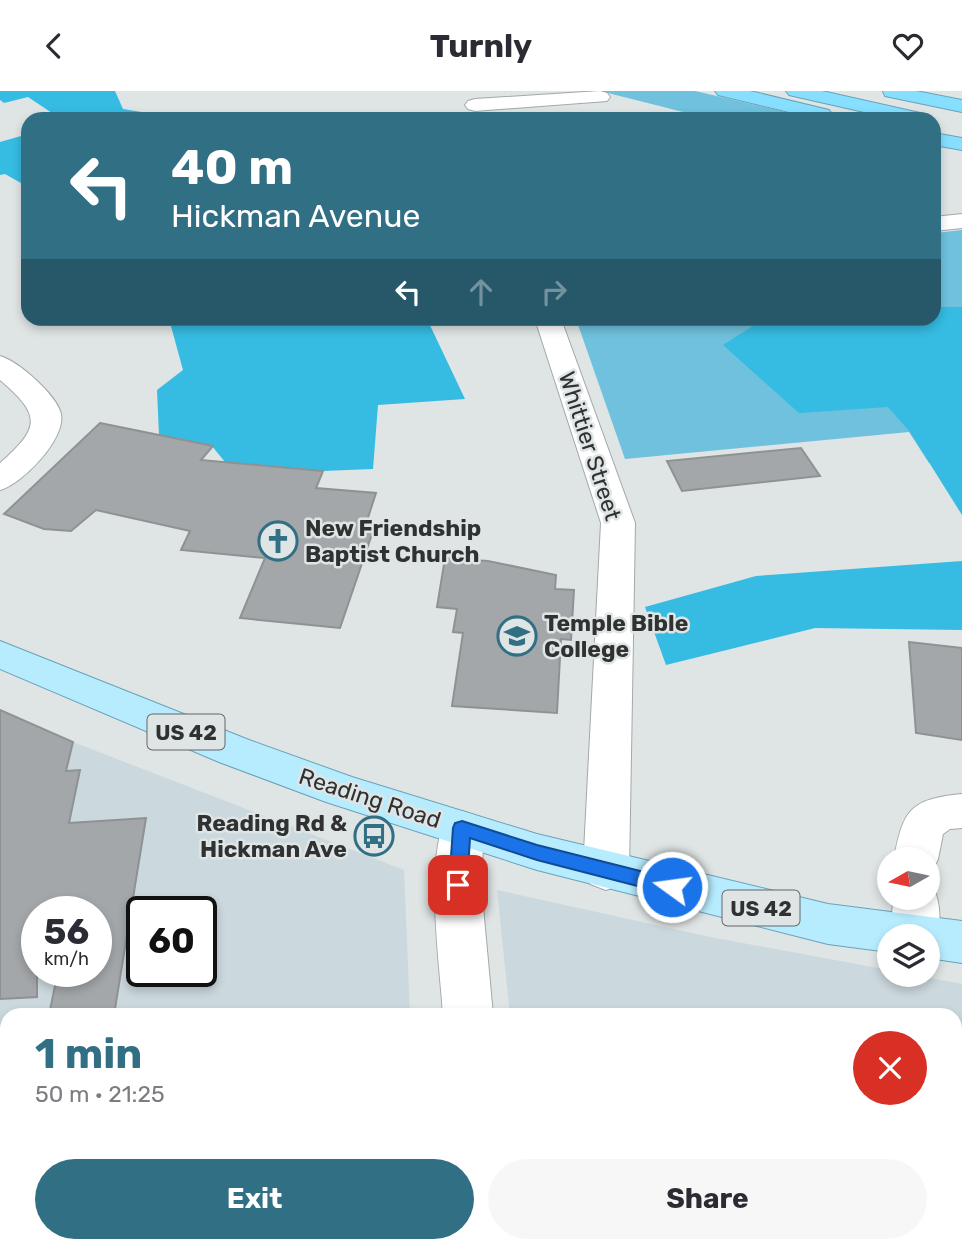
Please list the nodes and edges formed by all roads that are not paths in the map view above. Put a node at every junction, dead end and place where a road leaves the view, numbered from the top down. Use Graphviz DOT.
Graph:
graph roads {
  1 [pos="725,91"];
  2 [pos="796,91"];
  3 [pos="886,91"];
  4 [pos="600,97"];
  5 [pos="475,105"];
  6 [pos="962,106"];
  7 [pos="815,112"];
  8 [pos="890,112"];
  9 [pos="941,124"];
  10 [pos="962,128"];
  11 [pos="941,140"];
  12 [pos="962,144"];
  13 [pos="962,221"];
  14 [pos="941,223"];
  15 [pos="550,326"];
  16 [pos="0,365"];
  17 [pos="0,480"];
  18 [pos="0,654"];
  19 [pos="962,811"];
  20 [pos="462,828"];
  21 [pos="918,847"];
  22 [pos="606,870"];
  23 [pos="877,931"];
  24 [pos="940,939"];
  25 [pos="962,942"];
  26 [pos="467,1008"];
  1 -- 7 [label="highway"];
  2 -- 8 [label="highway"];
  3 -- 6 [label="highway"];
  4 -- 5 [label="street"];
  9 -- 10 [label="highway"];
  11 -- 12 [label="highway"];
  13 -- 14 [label="street"];
  15 -- 22 [label="street, Whittier Street"];
  16 -- 17 [label="street"];
  18 -- 20 [label="main road, Reading Road / US 42"];
  19 -- 21 [label="street"];
  20 -- 22 [label="main road, Reading Road / US 42"];
  20 -- 26 [label="street"];
  22 -- 23 [label="main road, Reading Road / US 42"];
  24 -- 25 [label="main road"];
}
